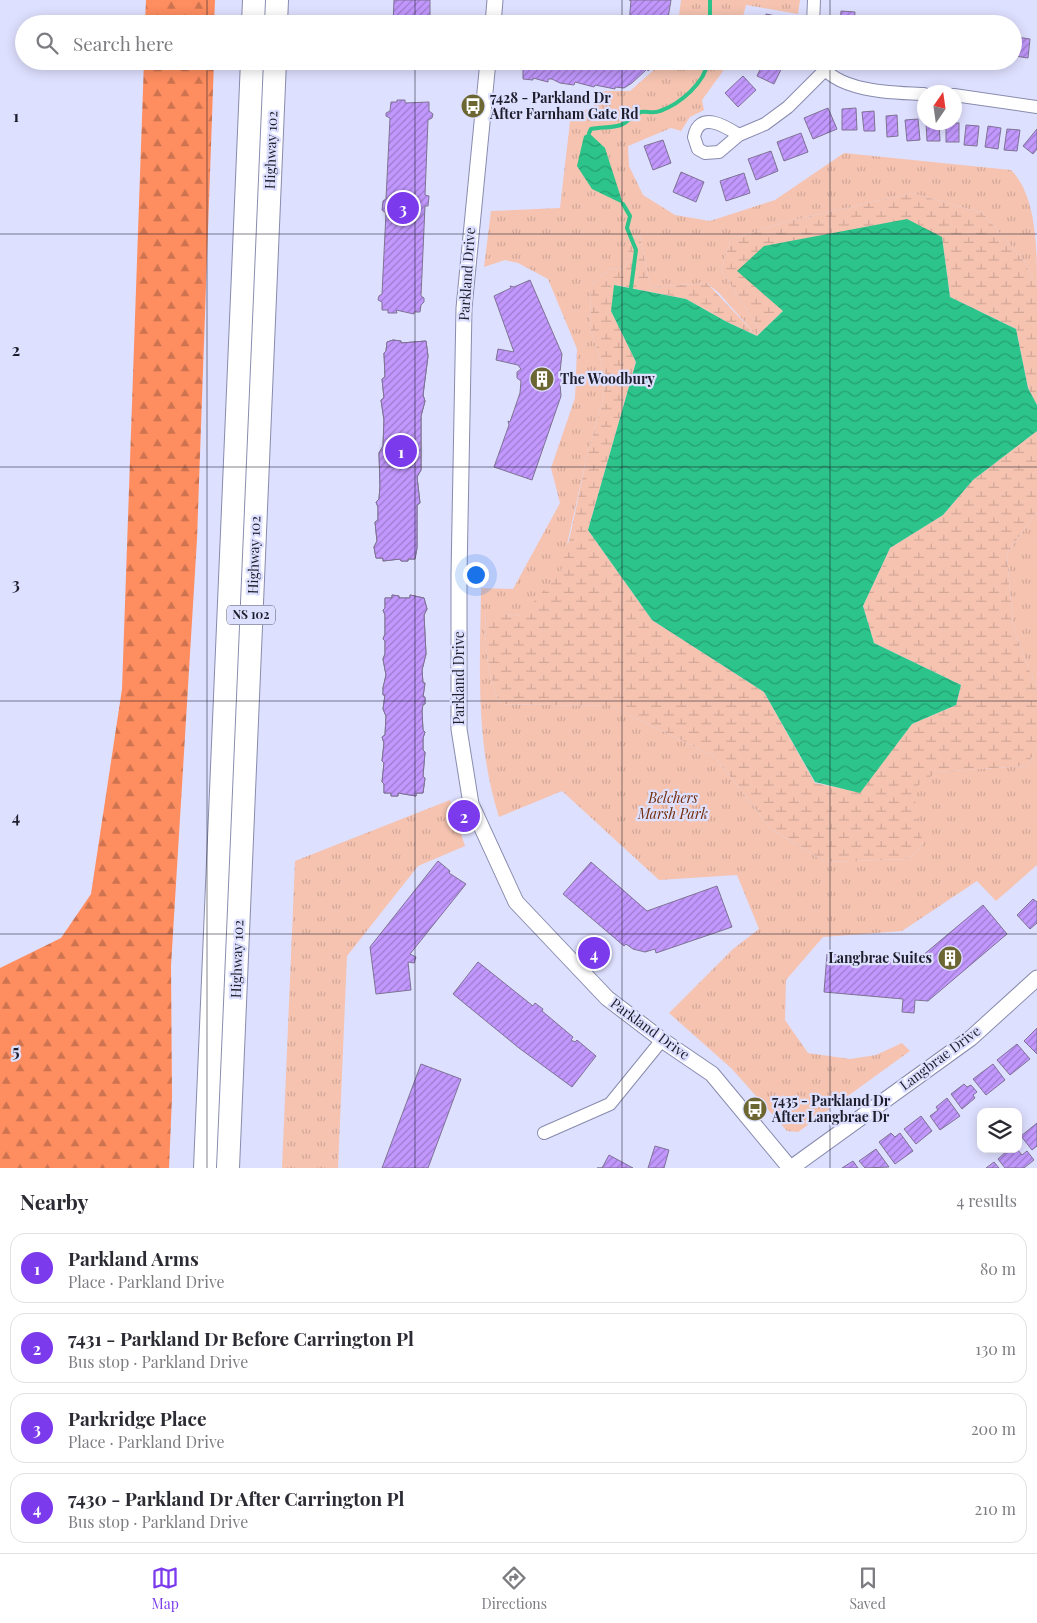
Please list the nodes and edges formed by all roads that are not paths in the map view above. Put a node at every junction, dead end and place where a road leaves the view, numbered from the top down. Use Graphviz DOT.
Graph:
graph roads {
  1 [pos="254,0"];
  2 [pos="278,0"];
  3 [pos="495,0"];
  4 [pos="814,0"];
  5 [pos="253,15"];
  6 [pos="277,15"];
  7 [pos="494,15"];
  8 [pos="813,15"];
  9 [pos="252,70"];
  10 [pos="275,70"];
  11 [pos="487,70"];
  12 [pos="819,70"];
  13 [pos="828,70"];
  14 [pos="917,94"];
  15 [pos="962,96"];
  16 [pos="1037,108"];
  17 [pos="739,135"];
  18 [pos="1037,978"];
  19 [pos="662,1040"];
  20 [pos="544,1133"];
  21 [pos="205,1168"];
  22 [pos="228,1168"];
  23 [pos="790,1168"];
  1 -- 5 [label="highway"];
  2 -- 6 [label="highway"];
  3 -- 7 [label="street"];
  4 -- 8 [label="street"];
  9 -- 21 [label="highway, Highway 102 / NS 102"];
  10 -- 22 [label="highway, Highway 102 / NS 102"];
  11 -- 19 [label="street, Parkland Drive"];
  12 -- 17 [label="street"];
  13 -- 14 [label="street"];
  15 -- 16 [label="street"];
  18 -- 23 [label="street, Langbrae Drive"];
  19 -- 20 [label="street"];
  19 -- 23 [label="street, Parkland Drive"];
}
